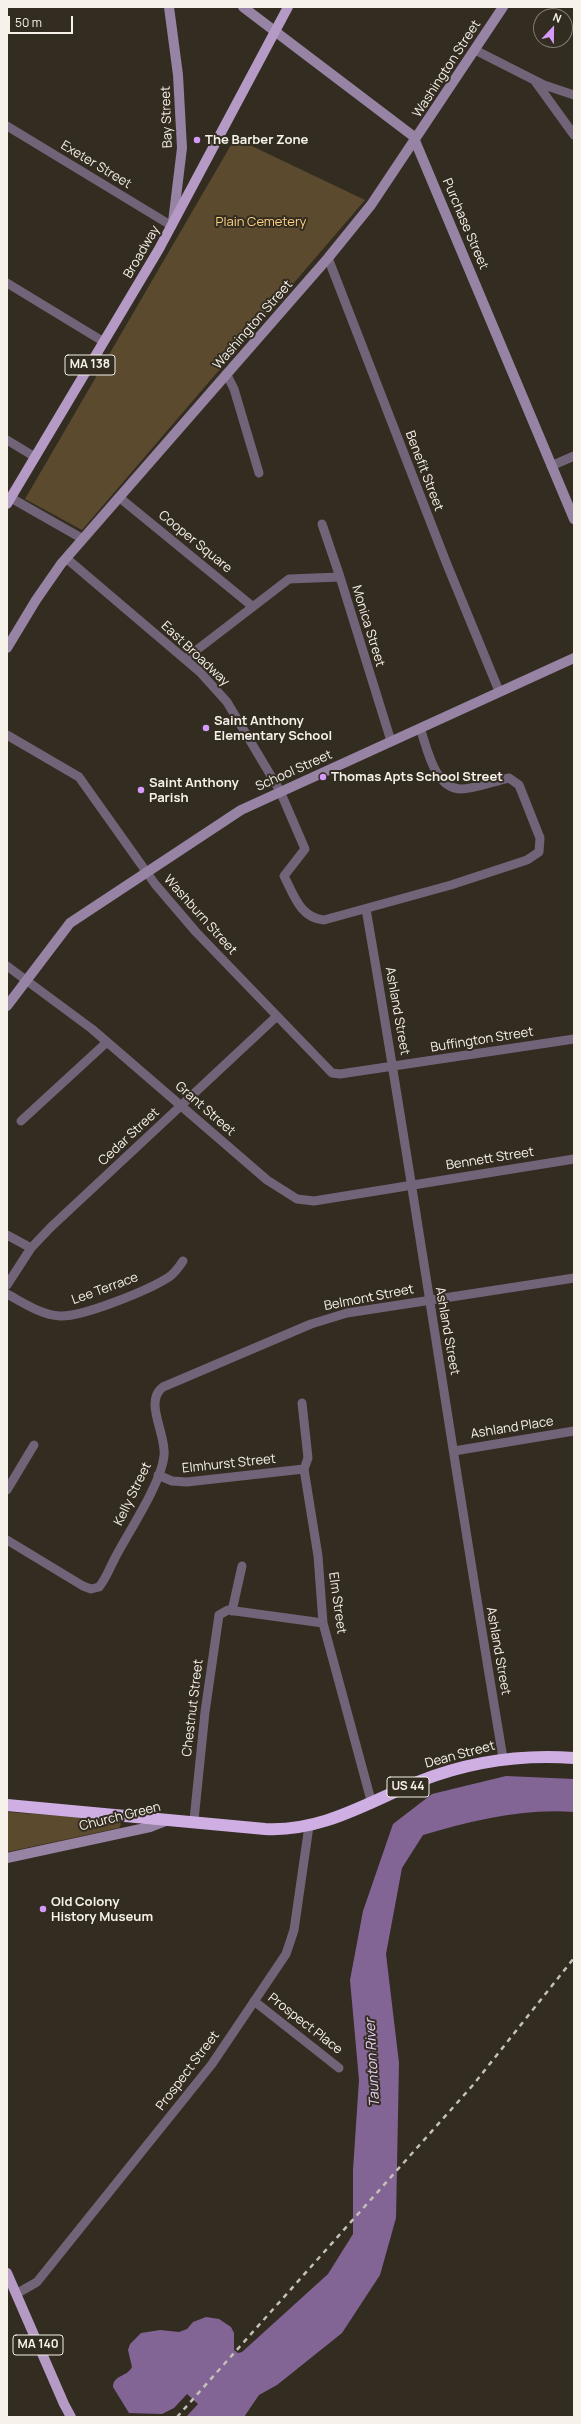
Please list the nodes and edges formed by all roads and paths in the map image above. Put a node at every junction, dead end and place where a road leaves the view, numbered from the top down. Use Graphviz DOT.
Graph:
graph roads {
  1 [pos="169,7"];
  2 [pos="244,7"];
  3 [pos="288,7"];
  4 [pos="503,7"];
  5 [pos="276,32"];
  6 [pos="475,50"];
  7 [pos="534,80"];
  8 [pos="574,95"];
  9 [pos="7,126"];
  10 [pos="574,135"];
  11 [pos="415,140"];
  12 [pos="172,226"];
  13 [pos="328,258"];
  14 [pos="7,283"];
  15 [pos="104,342"];
  16 [pos="227,375"];
  17 [pos="7,440"];
  18 [pos="574,456"];
  19 [pos="35,457"];
  20 [pos="551,466"];
  21 [pos="259,473"];
  22 [pos="120,498"];
  23 [pos="9,501"];
  24 [pos="574,519"];
  25 [pos="322,524"];
  26 [pos="83,539"];
  27 [pos="66,558"];
  28 [pos="340,577"];
  29 [pos="252,606"];
  30 [pos="7,648"];
  31 [pos="574,658"];
  32 [pos="185,659"];
  33 [pos="499,692"];
  34 [pos="420,728"];
  35 [pos="7,735"];
  36 [pos="391,742"];
  37 [pos="280,791"];
  38 [pos="146,873"];
  39 [pos="366,909"];
  40 [pos="7,966"];
  41 [pos="26,980"];
  42 [pos="7,1006"];
  43 [pos="277,1016"];
  44 [pos="574,1039"];
  45 [pos="107,1042"];
  46 [pos="394,1066"];
  47 [pos="182,1106"];
  48 [pos="21,1121"];
  49 [pos="574,1159"];
  50 [pos="410,1184"];
  51 [pos="7,1235"];
  52 [pos="31,1248"];
  53 [pos="183,1261"];
  54 [pos="574,1278"];
  55 [pos="7,1285"];
  56 [pos="7,1294"];
  57 [pos="428,1300"];
  58 [pos="158,1390"];
  59 [pos="302,1403"];
  60 [pos="574,1431"];
  61 [pos="34,1445"];
  62 [pos="454,1451"];
  63 [pos="304,1469"];
  64 [pos="158,1475"];
  65 [pos="7,1490"];
  66 [pos="7,1540"];
  67 [pos="242,1566"];
  68 [pos="232,1611"];
  69 [pos="323,1623"];
  70 [pos="503,1758"];
  71 [pos="574,1758"];
  72 [pos="372,1804"];
  73 [pos="7,1805"];
  74 [pos="172,1818"];
  75 [pos="194,1820"];
  76 [pos="309,1826"];
  77 [pos="7,1858"];
  78 [pos="254,2001"];
  79 [pos="339,2068"];
  80 [pos="7,2273"];
  81 [pos="16,2294"];
  82 [pos="72,2417"];
  1 -- 12 [label="street, Bay Street"];
  2 -- 5 [label="street, Purchase Street"];
  3 -- 5 [label="main road, Broadway / MA 138"];
  4 -- 6 [label="street, Washington Street"];
  5 -- 11 [label="street, Purchase Street"];
  5 -- 12 [label="main road, Broadway / MA 138"];
  6 -- 7 [label="street"];
  6 -- 11 [label="street, Washington Street"];
  7 -- 8 [label="street"];
  7 -- 10 [label="street"];
  9 -- 12 [label="street, Exeter Street"];
  11 -- 13 [label="street, Washington Street"];
  11 -- 20 [label="street, Purchase Street"];
  12 -- 15 [label="main road, Broadway / MA 138"];
  13 -- 16 [label="street, Washington Street"];
  13 -- 33 [label="street, Benefit Street"];
  14 -- 15 [label="street"];
  15 -- 19 [label="main road, Broadway / MA 138"];
  16 -- 21 [label="street"];
  16 -- 22 [label="street, Washington Street"];
  17 -- 19 [label="street"];
  18 -- 20 [label="street"];
  19 -- 23 [label="main road, Broadway / MA 138"];
  20 -- 24 [label="street, Purchase Street"];
  22 -- 26 [label="street, Washington Street"];
  22 -- 29 [label="street, Cooper Square"];
  23 -- 26 [label="street"];
  25 -- 28 [label="street"];
  26 -- 27 [label="street, Washington Street"];
  27 -- 30 [label="street, Washington Street"];
  27 -- 32 [label="street, East Broadway"];
  28 -- 29 [label="street, Monica Street"];
  28 -- 36 [label="street, Monica Street"];
  29 -- 32 [label="street, Monica Street"];
  31 -- 33 [label="street, School Street"];
  32 -- 37 [label="street, East Broadway"];
  33 -- 34 [label="street, School Street"];
  34 -- 36 [label="street, School Street"];
  34 -- 39 [label="street"];
  35 -- 38 [label="street, Washburn Street"];
  36 -- 37 [label="street, School Street"];
  37 -- 38 [label="street, School Street"];
  37 -- 39 [label="street"];
  38 -- 41 [label="street, School Street"];
  38 -- 43 [label="street, Washburn Street"];
  39 -- 46 [label="street, Ashland Street"];
  40 -- 41 [label="street, Grant Street"];
  41 -- 42 [label="street, School Street"];
  41 -- 45 [label="street, Grant Street"];
  43 -- 46 [label="street, Washburn Street"];
  43 -- 47 [label="street, Cedar Street"];
  44 -- 46 [label="street, Buffington Street"];
  45 -- 47 [label="street, Grant Street"];
  45 -- 48 [label="street"];
  46 -- 50 [label="street, Ashland Street"];
  47 -- 50 [label="street, Grant Street"];
  47 -- 52 [label="street, Cedar Street"];
  49 -- 50 [label="street, Bennett Street"];
  50 -- 57 [label="street, Ashland Street"];
  51 -- 52 [label="street"];
  52 -- 55 [label="street, Cedar Street"];
  53 -- 56 [label="street, Lee Terrace"];
  54 -- 57 [label="street, Belmont Street"];
  57 -- 58 [label="street, Belmont Street"];
  57 -- 62 [label="street, Ashland Street"];
  58 -- 64 [label="street, Kelly Street"];
  59 -- 63 [label="street, Elm Street"];
  60 -- 62 [label="street, Ashland Place"];
  61 -- 65 [label="street"];
  62 -- 70 [label="street, Ashland Street"];
  63 -- 64 [label="street, Elmhurst Street"];
  63 -- 69 [label="street, Elm Street"];
  64 -- 66 [label="street, Kelly Street"];
  67 -- 68 [label="street"];
  68 -- 69 [label="street"];
  68 -- 75 [label="street, Chestnut Street"];
  69 -- 72 [label="street, Elm Street"];
  70 -- 71 [label="highway, Dean Street / US 44"];
  70 -- 72 [label="highway, Dean Street / US 44"];
  72 -- 76 [label="highway, Dean Street / US 44"];
  73 -- 74 [label="highway, Church Green / US 44"];
  74 -- 75 [label="highway, Dean Street / US 44"];
  74 -- 77 [label="street, Church Green"];
  75 -- 76 [label="highway, Dean Street / US 44"];
  76 -- 78 [label="street, Prospect Street"];
  78 -- 79 [label="street, Prospect Place"];
  78 -- 81 [label="street, Prospect Street"];
  80 -- 81 [label="main road, MA 140"];
  81 -- 82 [label="main road, MA 140"];
}
